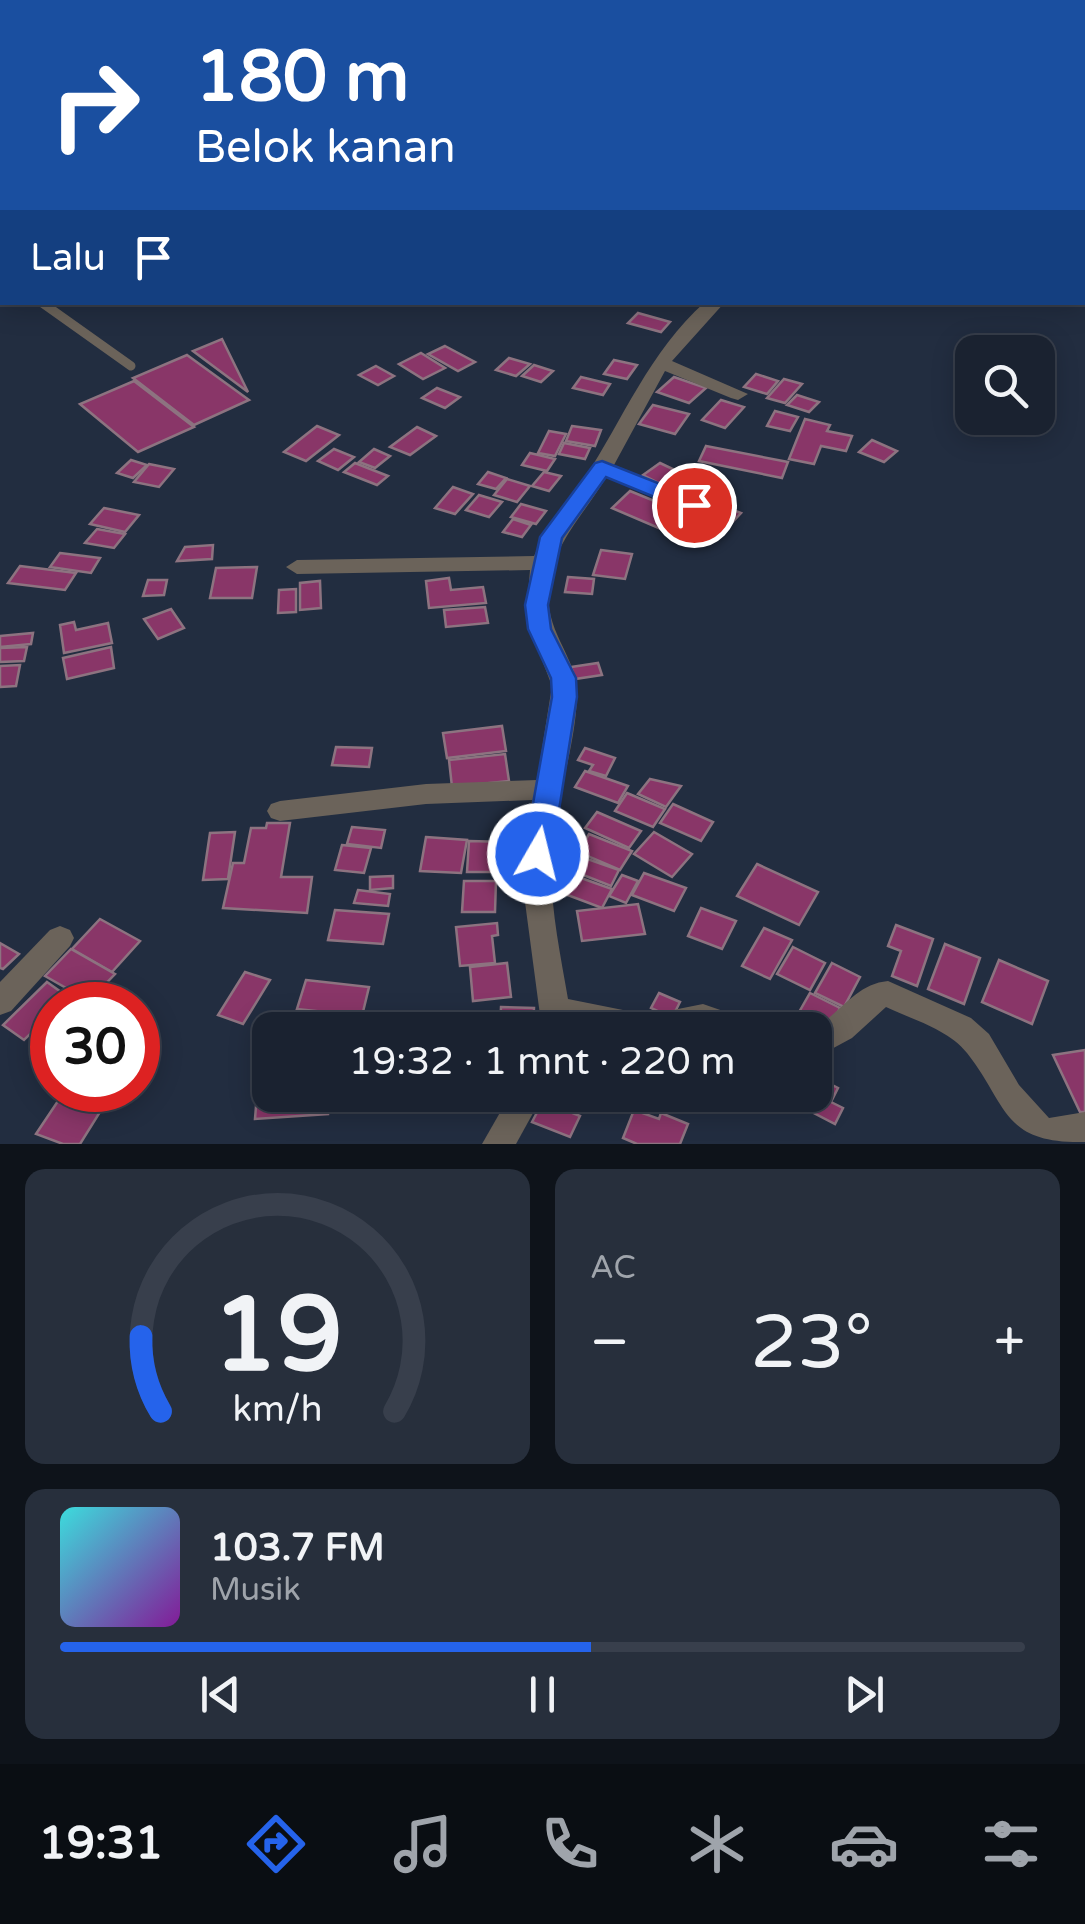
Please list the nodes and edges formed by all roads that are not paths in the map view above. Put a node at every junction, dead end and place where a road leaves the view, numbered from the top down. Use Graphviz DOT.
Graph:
graph roads {
  1 [pos="44,305"];
  2 [pos="713,305"];
  3 [pos="661,363"];
  4 [pos="132,366"];
  5 [pos="738,394"];
  6 [pos="602,468"];
  7 [pos="694,505"];
  8 [pos="544,563"];
  9 [pos="297,568"];
  10 [pos="547,789"];
  11 [pos="280,811"];
  12 [pos="60,938"];
  13 [pos="0,1002"];
  14 [pos="555,1012"];
  15 [pos="832,1034"];
  16 [pos="517,1112"];
  17 [pos="1085,1127"];
  18 [pos="498,1144"];
  1 -- 4 [label="lane"];
  2 -- 3 [label="street"];
  3 -- 5 [label="street"];
  3 -- 6 [label="street"];
  6 -- 7 [label="street"];
  6 -- 8 [label="street"];
  8 -- 9 [label="street"];
  8 -- 10 [label="street"];
  10 -- 11 [label="street"];
  10 -- 14 [label="street"];
  12 -- 13 [label="street"];
  15 -- 17 [label="street"];
  16 -- 18 [label="street"];
}
